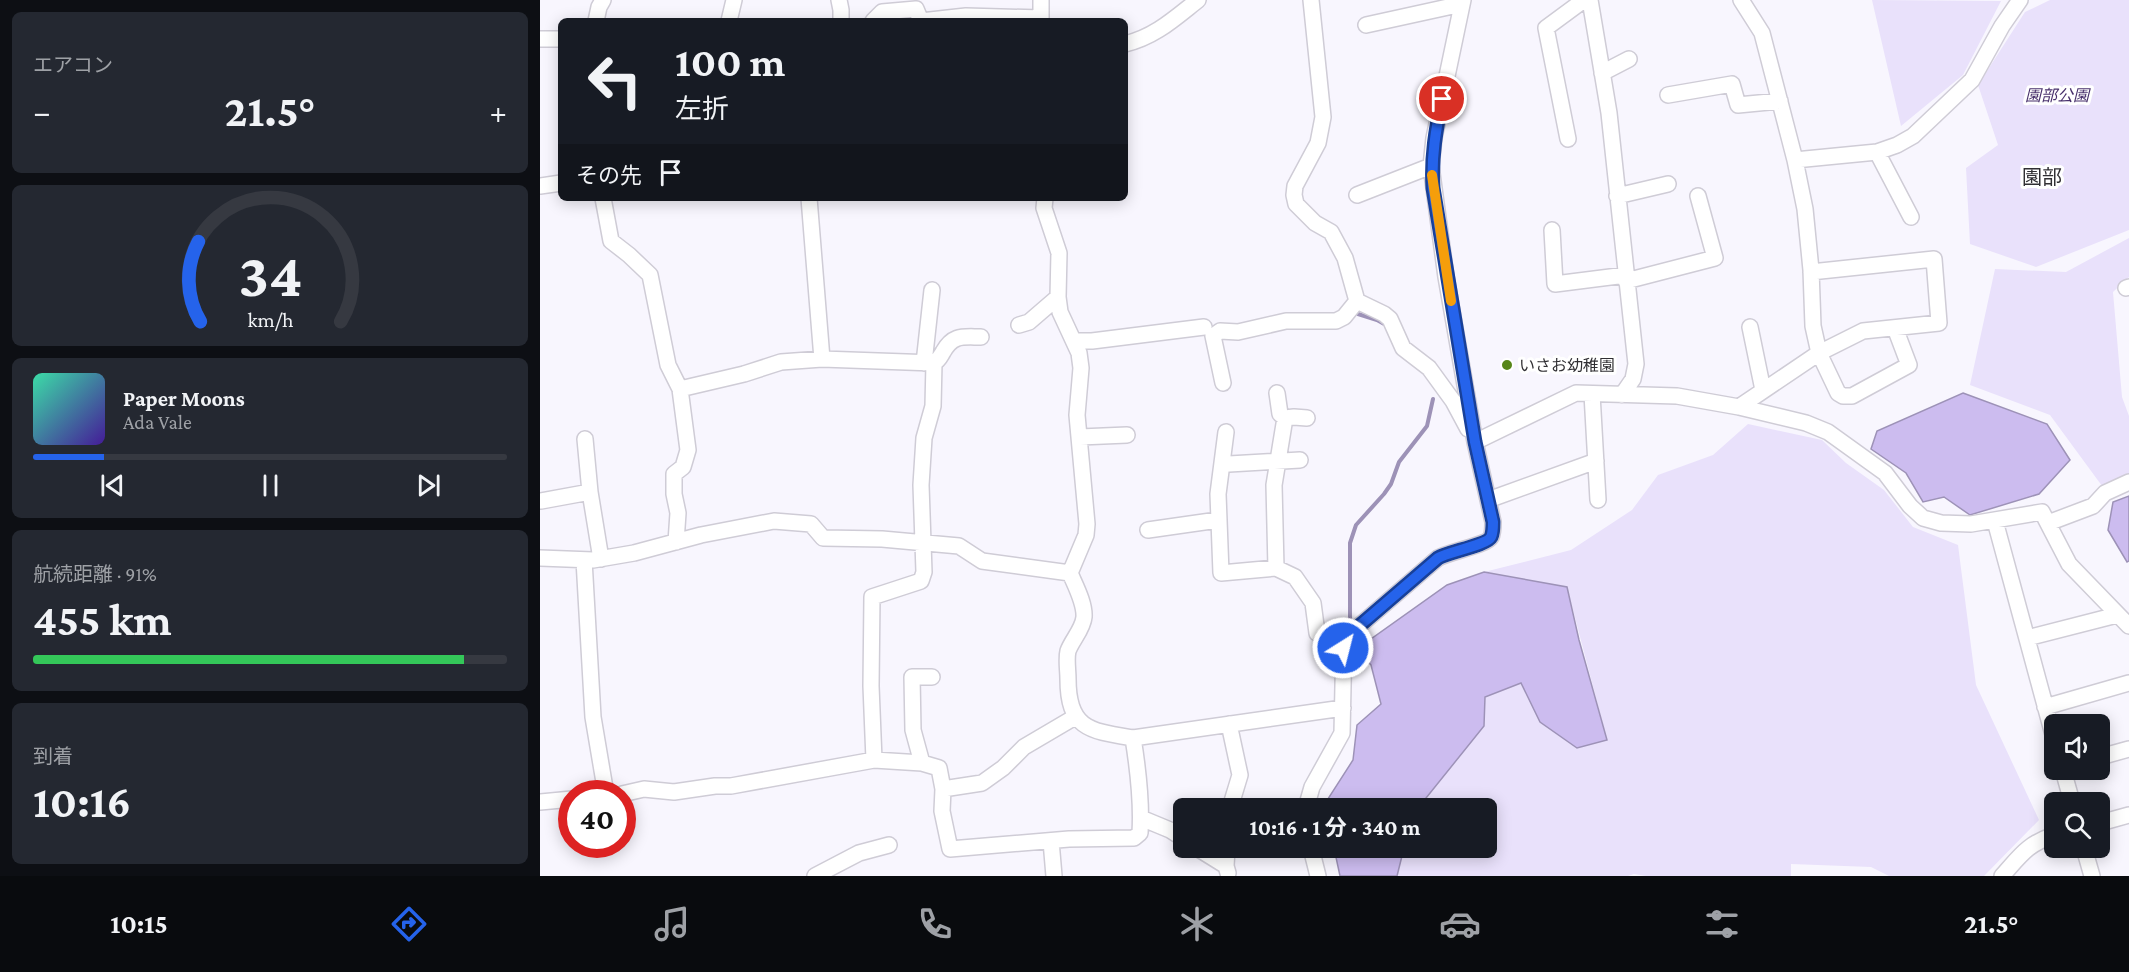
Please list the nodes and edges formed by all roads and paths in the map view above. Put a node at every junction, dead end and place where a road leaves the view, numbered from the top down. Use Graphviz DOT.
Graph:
graph roads {
  1 [pos="603,0"];
  2 [pos="734,0"];
  3 [pos="839,0"];
  4 [pos="1041,0"];
  5 [pos="1198,0"];
  6 [pos="1311,0"];
  7 [pos="1584,0"];
  8 [pos="1590,0"];
  9 [pos="1741,0"];
  10 [pos="2020,0"];
  11 [pos="1462,2"];
  12 [pos="915,5"];
  13 [pos="597,18"];
  14 [pos="730,18"];
  15 [pos="843,18"];
  16 [pos="876,18"];
  17 [pos="948,18"];
  18 [pos="1004,18"];
  19 [pos="1041,18"];
  20 [pos="1366,25"];
  21 [pos="540,39"];
  22 [pos="558,39"];
  23 [pos="1128,43"];
  24 [pos="1629,59"];
  25 [pos="1602,73"];
  26 [pos="1668,95"];
  27 [pos="1780,101"];
  28 [pos="1568,139"];
  29 [pos="1877,152"];
  30 [pos="1795,160"];
  31 [pos="1431,166"];
  32 [pos="558,183"];
  33 [pos="1668,184"];
  34 [pos="540,186"];
  35 [pos="1358,195"];
  36 [pos="1617,196"];
  37 [pos="1698,196"];
  38 [pos="604,201"];
  39 [pos="809,201"];
  40 [pos="1045,201"];
  41 [pos="1911,217"];
  42 [pos="1552,230"];
  43 [pos="1811,272"];
  44 [pos="1626,278"];
  45 [pos="932,290"];
  46 [pos="1058,297"];
  47 [pos="1357,301"];
  48 [pos="1019,325"];
  49 [pos="1204,327"];
  50 [pos="1750,327"];
  51 [pos="1895,328"];
  52 [pos="981,337"];
  53 [pos="1074,341"];
  54 [pos="1819,353"];
  55 [pos="822,359"];
  56 [pos="929,363"];
  57 [pos="1223,383"];
  58 [pos="680,389"];
  59 [pos="1763,390"];
  60 [pos="1277,393"];
  61 [pos="1592,394"];
  62 [pos="1622,394"];
  63 [pos="1739,407"];
  64 [pos="1285,418"];
  65 [pos="1307,418"];
  66 [pos="1226,432"];
  67 [pos="1127,435"];
  68 [pos="1080,437"];
  69 [pos="585,439"];
  70 [pos="1475,442"];
  71 [pos="1300,460"];
  72 [pos="1596,461"];
  73 [pos="1277,462"];
  74 [pos="1229,464"];
  75 [pos="2129,482"];
  76 [pos="590,492"];
  77 [pos="1488,500"];
  78 [pos="1598,500"];
  79 [pos="541,501"];
  80 [pos="1218,520"];
  81 [pos="1995,521"];
  82 [pos="2048,523"];
  83 [pos="1148,530"];
  84 [pos="676,542"];
  85 [pos="923,543"];
  86 [pos="540,558"];
  87 [pos="600,559"];
  88 [pos="584,560"];
  89 [pos="1276,568"];
  90 [pos="1070,573"];
  91 [pos="2117,615"];
  92 [pos="2129,626"];
  93 [pos="2027,638"];
  94 [pos="1344,639"];
  95 [pos="932,677"];
  96 [pos="2129,683"];
  97 [pos="2045,707"];
  98 [pos="1343,708"];
  99 [pos="2047,714"];
  100 [pos="1075,717"];
  101 [pos="1229,724"];
  102 [pos="1133,738"];
  103 [pos="2129,749"];
  104 [pos="2110,754"];
  105 [pos="874,760"];
  106 [pos="922,763"];
  107 [pos="604,780"];
  108 [pos="943,789"];
  109 [pos="636,791"];
  110 [pos="1233,798"];
  111 [pos="1309,798"];
  112 [pos="558,800"];
  113 [pos="540,802"];
  114 [pos="2129,815"];
  115 [pos="1141,818"];
  116 [pos="2110,820"];
  117 [pos="1173,832"];
  118 [pos="2044,839"];
  119 [pos="1052,841"];
  120 [pos="889,845"];
  121 [pos="1210,858"];
  122 [pos="1314,858"];
  123 [pos="2087,858"];
  124 [pos="1227,871"];
  125 [pos="815,876"];
  126 [pos="1054,876"];
  127 [pos="1318,876"];
  128 [pos="2002,876"];
  129 [pos="2092,876"];
  1 -- 13 [label="street"];
  2 -- 14 [label="street"];
  3 -- 15 [label="street"];
  4 -- 19 [label="street"];
  5 -- 23 [label="street"];
  6 -- 47 [label="street"];
  7 -- 28 [label="street"];
  8 -- 25 [label="street"];
  9 -- 27 [label="street"];
  10 -- 29 [label="street"];
  11 -- 20 [label="street"];
  11 -- 31 [label="street"];
  12 -- 16 [label="street"];
  17 -- 18 [label="street"];
  21 -- 22 [label="street"];
  24 -- 25 [label="street"];
  25 -- 36 [label="street"];
  26 -- 27 [label="street"];
  27 -- 30 [label="street"];
  29 -- 30 [label="street"];
  29 -- 41 [label="street"];
  30 -- 43 [label="street"];
  31 -- 35 [label="street"];
  31 -- 70 [label="street"];
  32 -- 34 [label="street"];
  33 -- 36 [label="street"];
  36 -- 44 [label="street"];
  37 -- 44 [label="street"];
  38 -- 58 [label="street"];
  39 -- 55 [label="street"];
  40 -- 46 [label="street"];
  42 -- 44 [label="street"];
  43 -- 51 [label="street"];
  43 -- 54 [label="street"];
  44 -- 62 [label="street"];
  45 -- 56 [label="street"];
  46 -- 48 [label="street"];
  46 -- 53 [label="street"];
  47 -- 57 [label="street"];
  47 -- 70 [label="street"];
  49 -- 53 [label="street"];
  50 -- 59 [label="street"];
  51 -- 54 [label="street"];
  51 -- 54 [label="street"];
  52 -- 56 [label="street"];
  53 -- 68 [label="street"];
  54 -- 59 [label="street"];
  55 -- 56 [label="street"];
  55 -- 58 [label="street"];
  56 -- 85 [label="street"];
  58 -- 84 [label="street"];
  59 -- 63 [label="street"];
  60 -- 64 [label="street"];
  61 -- 62 [label="street"];
  61 -- 70 [label="street"];
  61 -- 72 [label="street"];
  62 -- 63 [label="street"];
  63 -- 81 [label="street"];
  64 -- 65 [label="street"];
  64 -- 73 [label="street"];
  66 -- 80 [label="street"];
  67 -- 68 [label="street"];
  68 -- 90 [label="street"];
  69 -- 76 [label="street"];
  70 -- 77 [label="street"];
  71 -- 73 [label="street"];
  72 -- 77 [label="street"];
  72 -- 78 [label="street"];
  73 -- 74 [label="street"];
  73 -- 89 [label="street"];
  75 -- 82 [label="street"];
  76 -- 79 [label="street"];
  76 -- 87 [label="street"];
  77 -- 94 [label="street"];
  80 -- 83 [label="street"];
  80 -- 89 [label="street"];
  81 -- 82 [label="street"];
  81 -- 93 [label="street"];
  82 -- 91 [label="street"];
  84 -- 85 [label="street"];
  84 -- 87 [label="street"];
  85 -- 90 [label="street"];
  85 -- 105 [label="street"];
  86 -- 88 [label="street"];
  87 -- 88 [label="street"];
  88 -- 107 [label="street"];
  89 -- 94 [label="street"];
  90 -- 100 [label="street"];
  91 -- 92 [label="street"];
  91 -- 93 [label="street"];
  93 -- 97 [label="street"];
  94 -- 98 [label="street"];
  95 -- 106 [label="street"];
  96 -- 97 [label="street"];
  97 -- 99 [label="street"];
  98 -- 101 [label="street"];
  98 -- 111 [label="street"];
  100 -- 102 [label="street"];
  100 -- 108 [label="street"];
  101 -- 102 [label="street"];
  101 -- 110 [label="street"];
  102 -- 115 [label="street"];
  103 -- 104 [label="street"];
  105 -- 106 [label="street"];
  105 -- 109 [label="street"];
  106 -- 108 [label="street"];
  108 -- 119 [label="street"];
  112 -- 113 [label="street"];
  114 -- 116 [label="street"];
  115 -- 117 [label="street"];
  115 -- 119 [label="street"];
  118 -- 128 [label="street"];
  119 -- 126 [label="street"];
  120 -- 125 [label="street"];
  121 -- 124 [label="street"];
  122 -- 127 [label="street"];
  123 -- 129 [label="street"];
}
